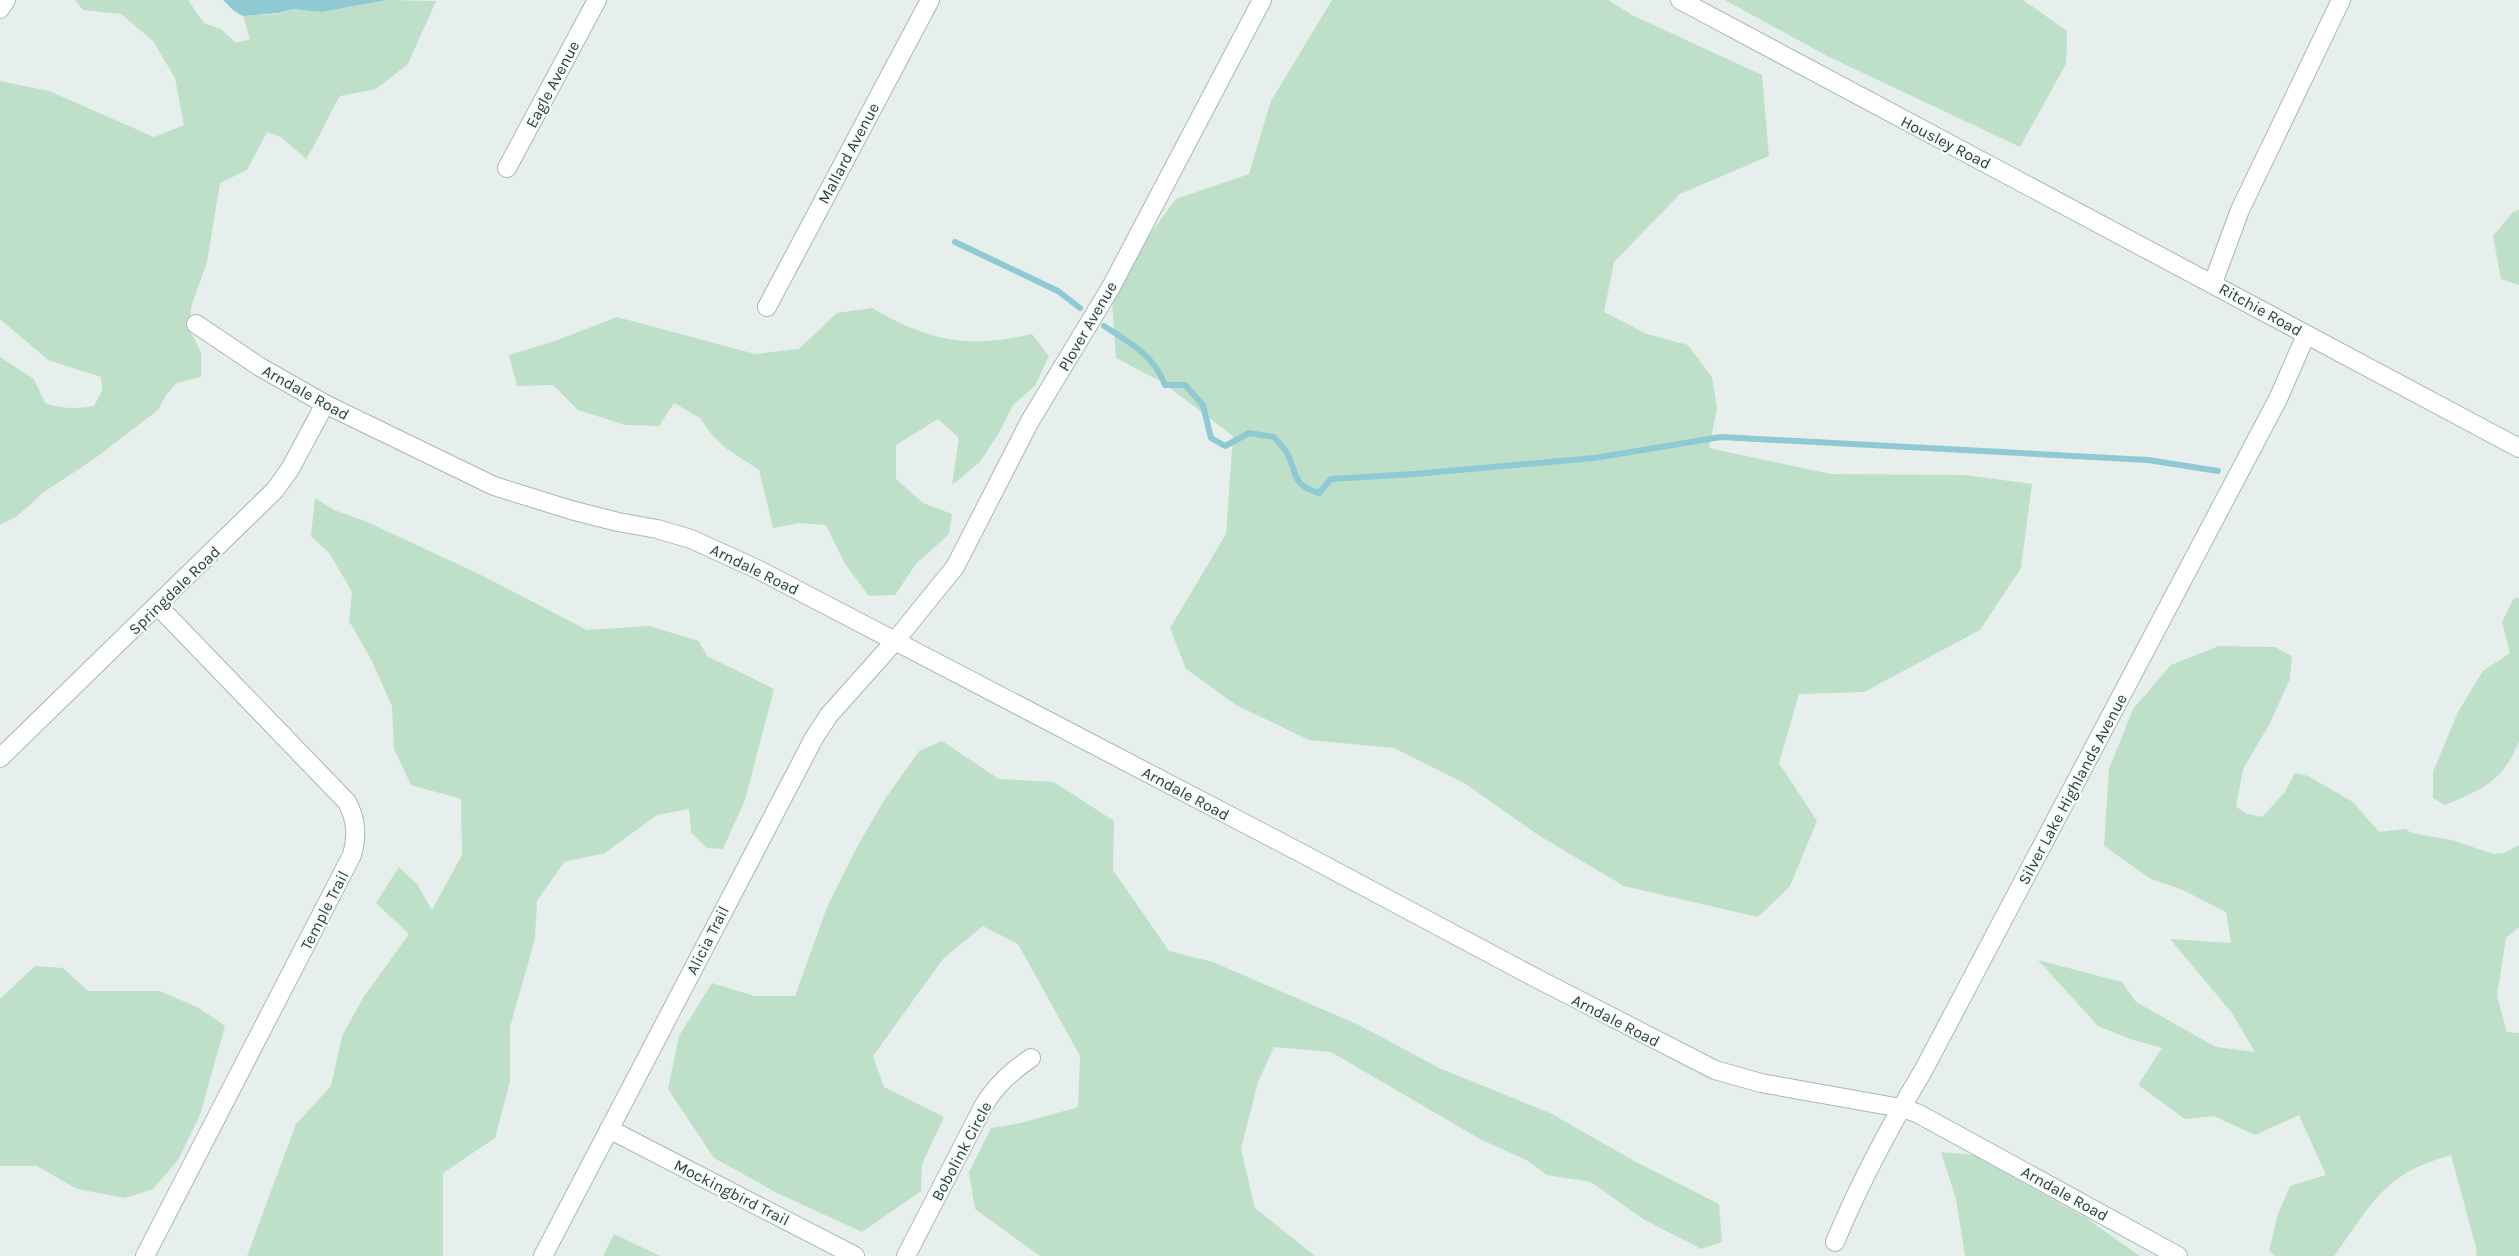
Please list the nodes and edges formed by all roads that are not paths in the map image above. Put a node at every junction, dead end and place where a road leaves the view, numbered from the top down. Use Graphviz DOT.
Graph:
graph roads {
  1 [pos="6,0"];
  2 [pos="597,0"];
  3 [pos="930,0"];
  4 [pos="1262,0"];
  5 [pos="1680,0"];
  6 [pos="2341,0"];
  7 [pos="0,9"];
  8 [pos="507,168"];
  9 [pos="2213,283"];
  10 [pos="767,307"];
  11 [pos="196,324"];
  12 [pos="2306,335"];
  13 [pos="325,404"];
  14 [pos="2519,448"];
  15 [pos="158,606"];
  16 [pos="896,641"];
  17 [pos="0,759"];
  18 [pos="1031,1059"];
  19 [pos="1901,1108"];
  20 [pos="609,1129"];
  21 [pos="1835,1242"];
  22 [pos="145,1256"];
  23 [pos="543,1256"];
  24 [pos="855,1256"];
  25 [pos="906,1256"];
  26 [pos="2178,1256"];
  1 -- 7 [label="street"];
  2 -- 8 [label="street, Eagle Avenue"];
  3 -- 10 [label="street, Mallard Avenue"];
  4 -- 16 [label="street, Plover Avenue"];
  5 -- 9 [label="street, Housley Road"];
  6 -- 9 [label="street, Ritchie Road"];
  9 -- 12 [label="street, Ritchie Road"];
  11 -- 13 [label="street, Arndale Road"];
  12 -- 14 [label="street, Ritchie Road"];
  12 -- 19 [label="street, Silver Lake Highlands Avenue"];
  13 -- 15 [label="street, Springdale Road"];
  13 -- 16 [label="street, Arndale Road"];
  15 -- 17 [label="street, Springdale Road"];
  15 -- 22 [label="street, Temple Trail"];
  16 -- 19 [label="street, Arndale Road"];
  16 -- 20 [label="street, Alicia Trail"];
  18 -- 25 [label="street, Bobolink Circle"];
  19 -- 21 [label="street, Silver Lake Highlands Avenue"];
  19 -- 26 [label="street, Arndale Road"];
  20 -- 23 [label="street, Alicia Trail"];
  20 -- 24 [label="street, Mockingbird Trail"];
}
